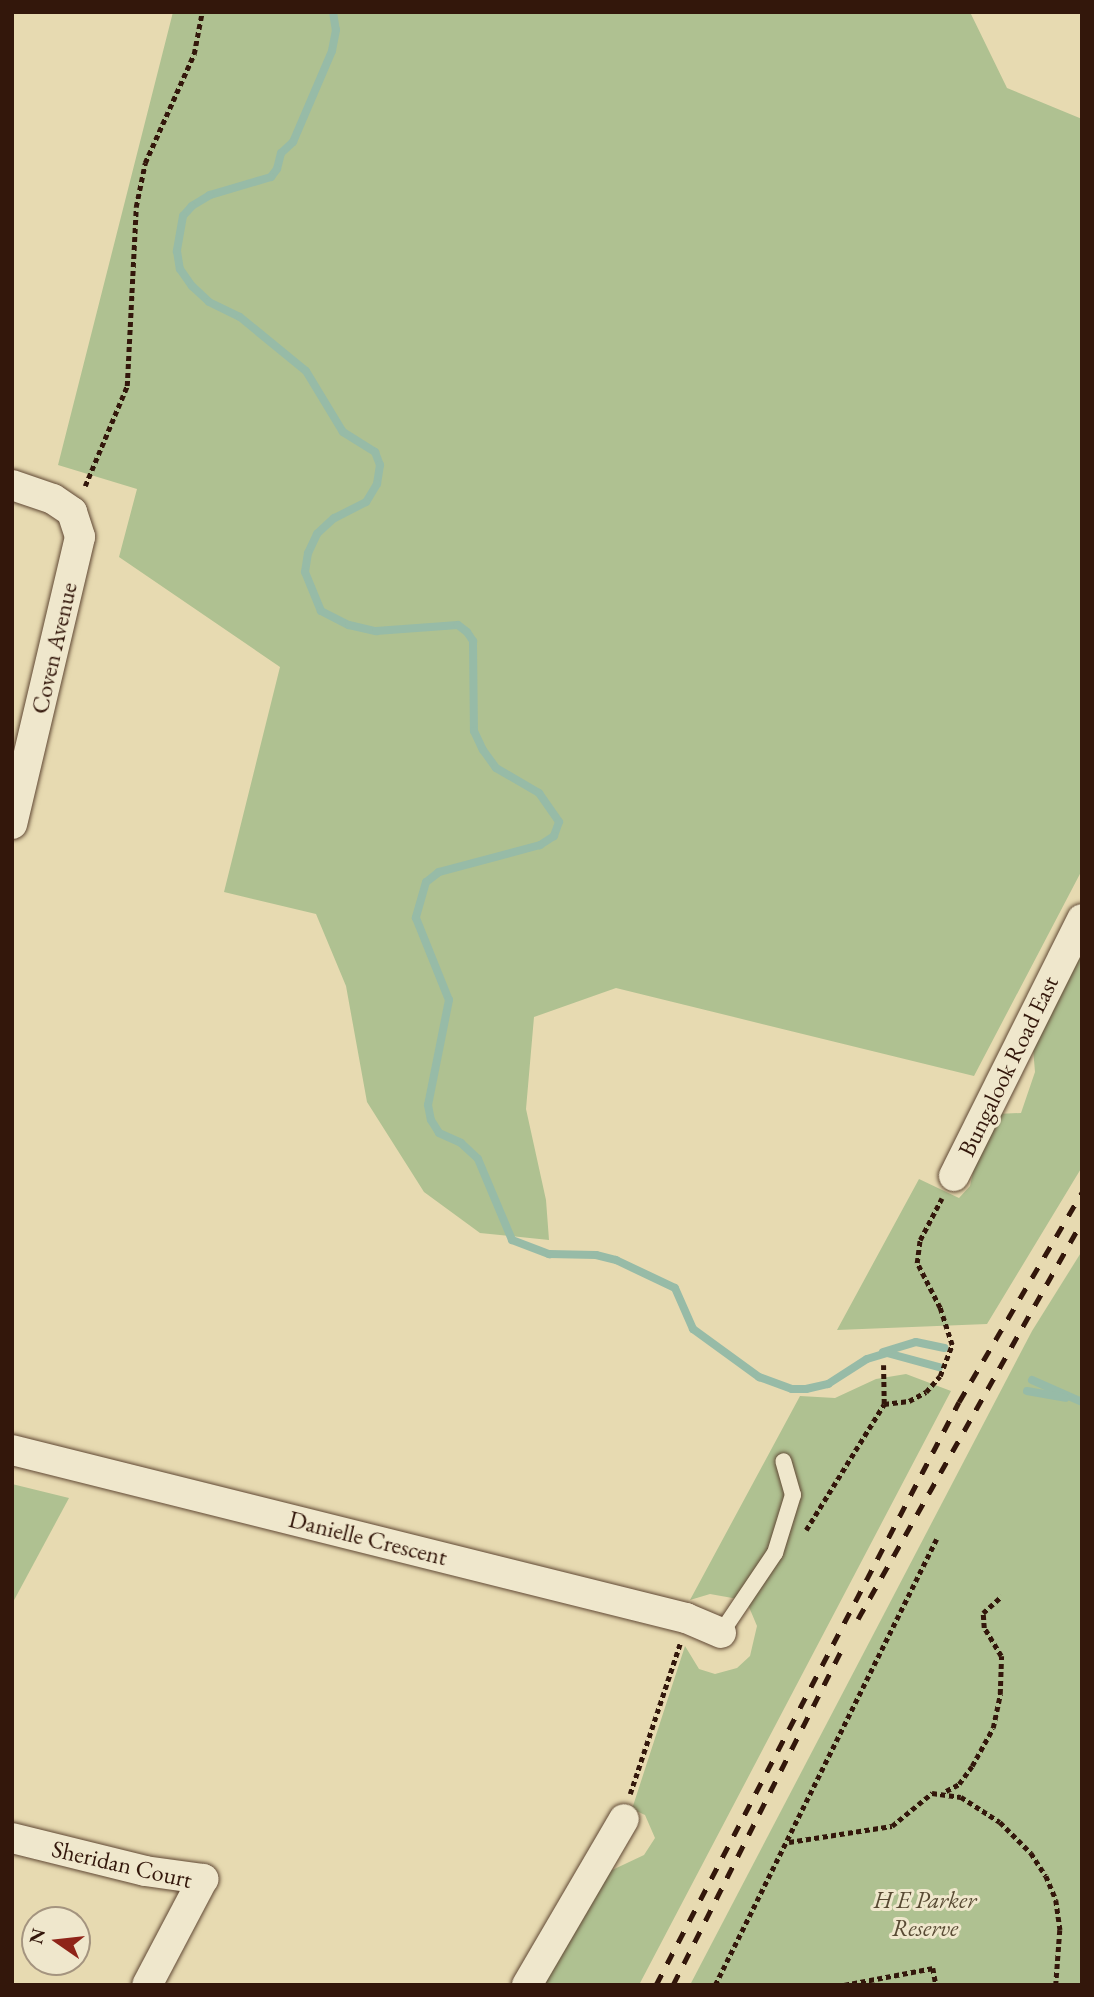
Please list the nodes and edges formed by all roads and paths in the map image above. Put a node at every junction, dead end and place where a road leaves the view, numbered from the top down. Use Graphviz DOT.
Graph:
graph roads {
  1 [pos="202,12"];
  2 [pos="12,485"];
  3 [pos="72,512"];
  4 [pos="12,824"];
  5 [pos="1082,919"];
  6 [pos="954,1176"];
  7 [pos="883,1365"];
  8 [pos="884,1404"];
  9 [pos="12,1450"];
  10 [pos="783,1461"];
  11 [pos="803,1537"];
  12 [pos="936,1539"];
  13 [pos="1002,1596"];
  14 [pos="686,1618"];
  15 [pos="721,1633"];
  16 [pos="945,1791"];
  17 [pos="624,1819"];
  18 [pos="12,1838"];
  19 [pos="788,1842"];
  20 [pos="147,1985"];
  21 [pos="527,1985"];
  22 [pos="715,1985"];
  23 [pos="844,1985"];
  24 [pos="936,1985"];
  25 [pos="1056,1985"];
  1 -- 3 [label="path"];
  2 -- 3 [label="street"];
  3 -- 4 [label="street, Coven Avenue"];
  5 -- 6 [label="street, Bungalook Road East"];
  6 -- 8 [label="path"];
  7 -- 8 [label="path"];
  8 -- 11 [label="path"];
  9 -- 14 [label="street, Danielle Crescent"];
  10 -- 15 [label="lane"];
  12 -- 19 [label="path"];
  13 -- 16 [label="path"];
  14 -- 15 [label="street, Danielle Crescent"];
  14 -- 17 [label="path"];
  16 -- 19 [label="path"];
  16 -- 25 [label="path"];
  17 -- 21 [label="street"];
  18 -- 20 [label="street, Sheridan Court"];
  19 -- 22 [label="path"];
  23 -- 24 [label="path"];
}
